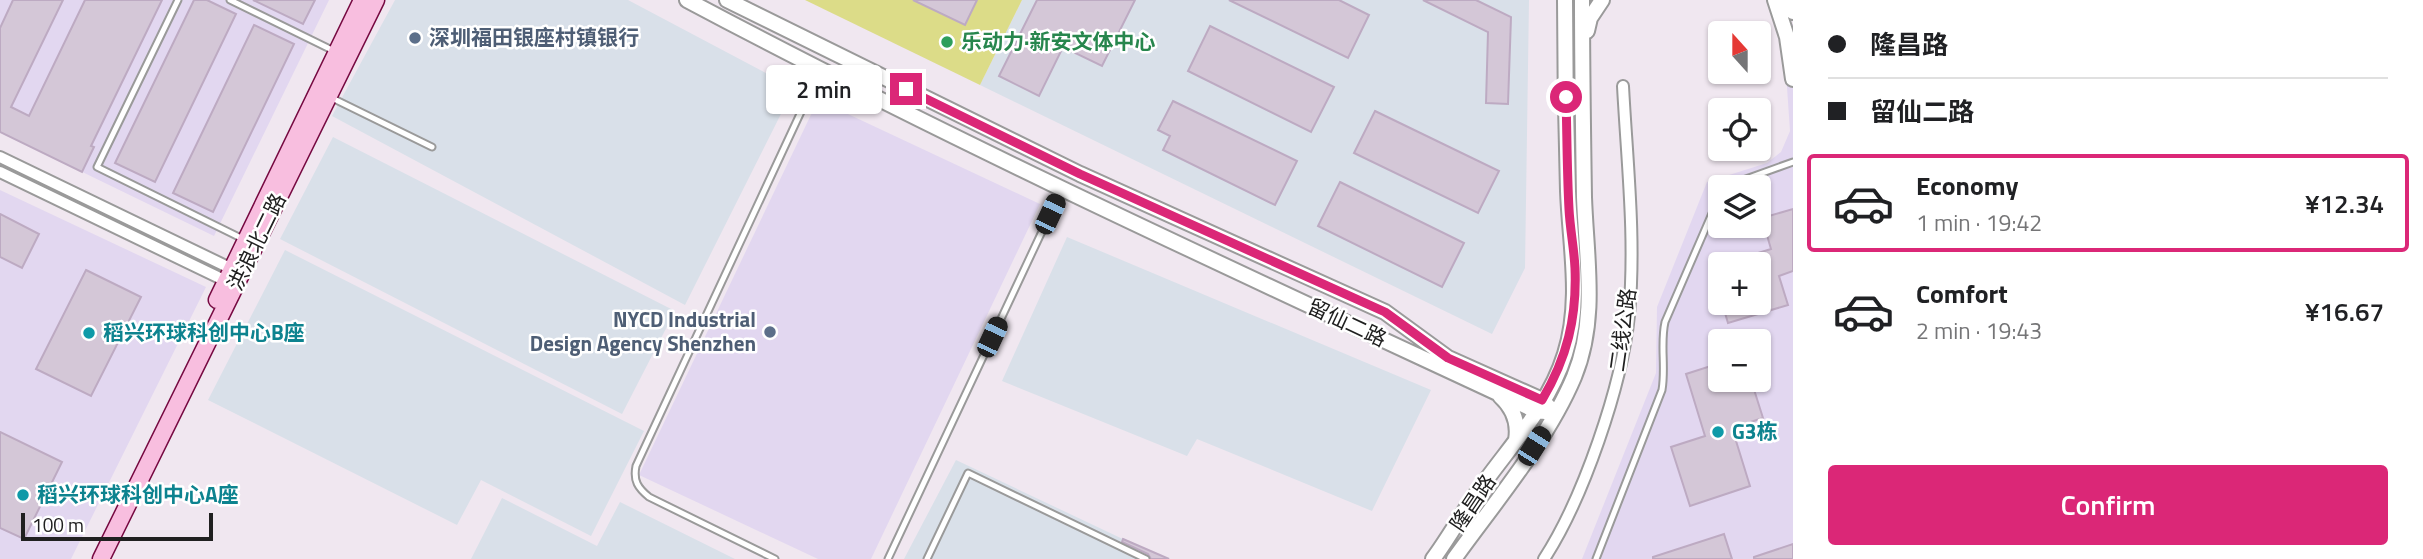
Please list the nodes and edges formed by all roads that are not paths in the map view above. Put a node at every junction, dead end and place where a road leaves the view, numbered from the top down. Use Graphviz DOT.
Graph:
graph roads {
  1 [pos="178,0"];
  2 [pos="230,0"];
  3 [pos="362,0"];
  4 [pos="376,0"];
  5 [pos="687,0"];
  6 [pos="727,0"];
  7 [pos="1565,0"];
  8 [pos="1582,0"];
  9 [pos="1602,0"];
  10 [pos="1774,0"];
  11 [pos="1789,0"];
  12 [pos="1793,12"];
  13 [pos="1582,50"];
  14 [pos="337,52"];
  15 [pos="1793,64"];
  16 [pos="821,71"];
  17 [pos="1793,79"];
  18 [pos="1623,86"];
  19 [pos="329,96"];
  20 [pos="432,147"];
  21 [pos="0,157"];
  22 [pos="1793,162"];
  23 [pos="0,172"];
  24 [pos="1760,175"];
  25 [pos="1062,189"];
  26 [pos="1708,223"];
  27 [pos="246,240"];
  28 [pos="232,277"];
  29 [pos="1393,318"];
  30 [pos="1380,338"];
  31 [pos="1497,393"];
  32 [pos="1539,406"];
  33 [pos="1555,413"];
  34 [pos="1516,442"];
  35 [pos="91,559"];
  36 [pos="102,559"];
  37 [pos="775,559"];
  38 [pos="888,559"];
  39 [pos="927,559"];
  40 [pos="1146,559"];
  41 [pos="1433,559"];
  42 [pos="1454,559"];
  43 [pos="1544,559"];
  44 [pos="1596,559"];
  1 -- 27 [label="lane"];
  2 -- 14 [label="lane"];
  3 -- 14 [label="main road, 洪浪北二路"];
  4 -- 19 [label="main road, 洪浪北二路"];
  5 -- 16 [label="street, 留仙二路"];
  6 -- 29 [label="street, 留仙二路"];
  7 -- 32 [label="street, 隆昌路"];
  8 -- 13 [label="street, 隆昌路"];
  9 -- 13 [label="street"];
  10 -- 15 [label="street"];
  11 -- 12 [label="street"];
  13 -- 33 [label="street, 隆昌路"];
  14 -- 27 [label="main road, 洪浪北二路"];
  15 -- 17 [label="street"];
  16 -- 25 [label="street, 留仙二路"];
  16 -- 37 [label="lane"];
  18 -- 43 [label="street, 二线公路"];
  19 -- 20 [label="lane"];
  19 -- 28 [label="main road, 洪浪北二路"];
  21 -- 28 [label="street"];
  22 -- 24 [label="lane"];
  23 -- 28 [label="street"];
  25 -- 30 [label="street, 留仙二路"];
  25 -- 38 [label="lane"];
  26 -- 44 [label="lane"];
  27 -- 28 [label="main road, 洪浪北二路"];
  28 -- 35 [label="main road, 洪浪北二路"];
  28 -- 36 [label="main road, 洪浪北二路"];
  29 -- 30 [label="street"];
  29 -- 32 [label="street, 留仙二路"];
  30 -- 31 [label="street, 留仙二路"];
  31 -- 32 [label="street, 留仙二路"];
  31 -- 34 [label="street"];
  32 -- 33 [label="street, 留仙二路"];
  32 -- 34 [label="street, 隆昌路"];
  33 -- 42 [label="street, 隆昌路"];
  34 -- 41 [label="street, 隆昌路"];
  39 -- 40 [label="lane"];
}
